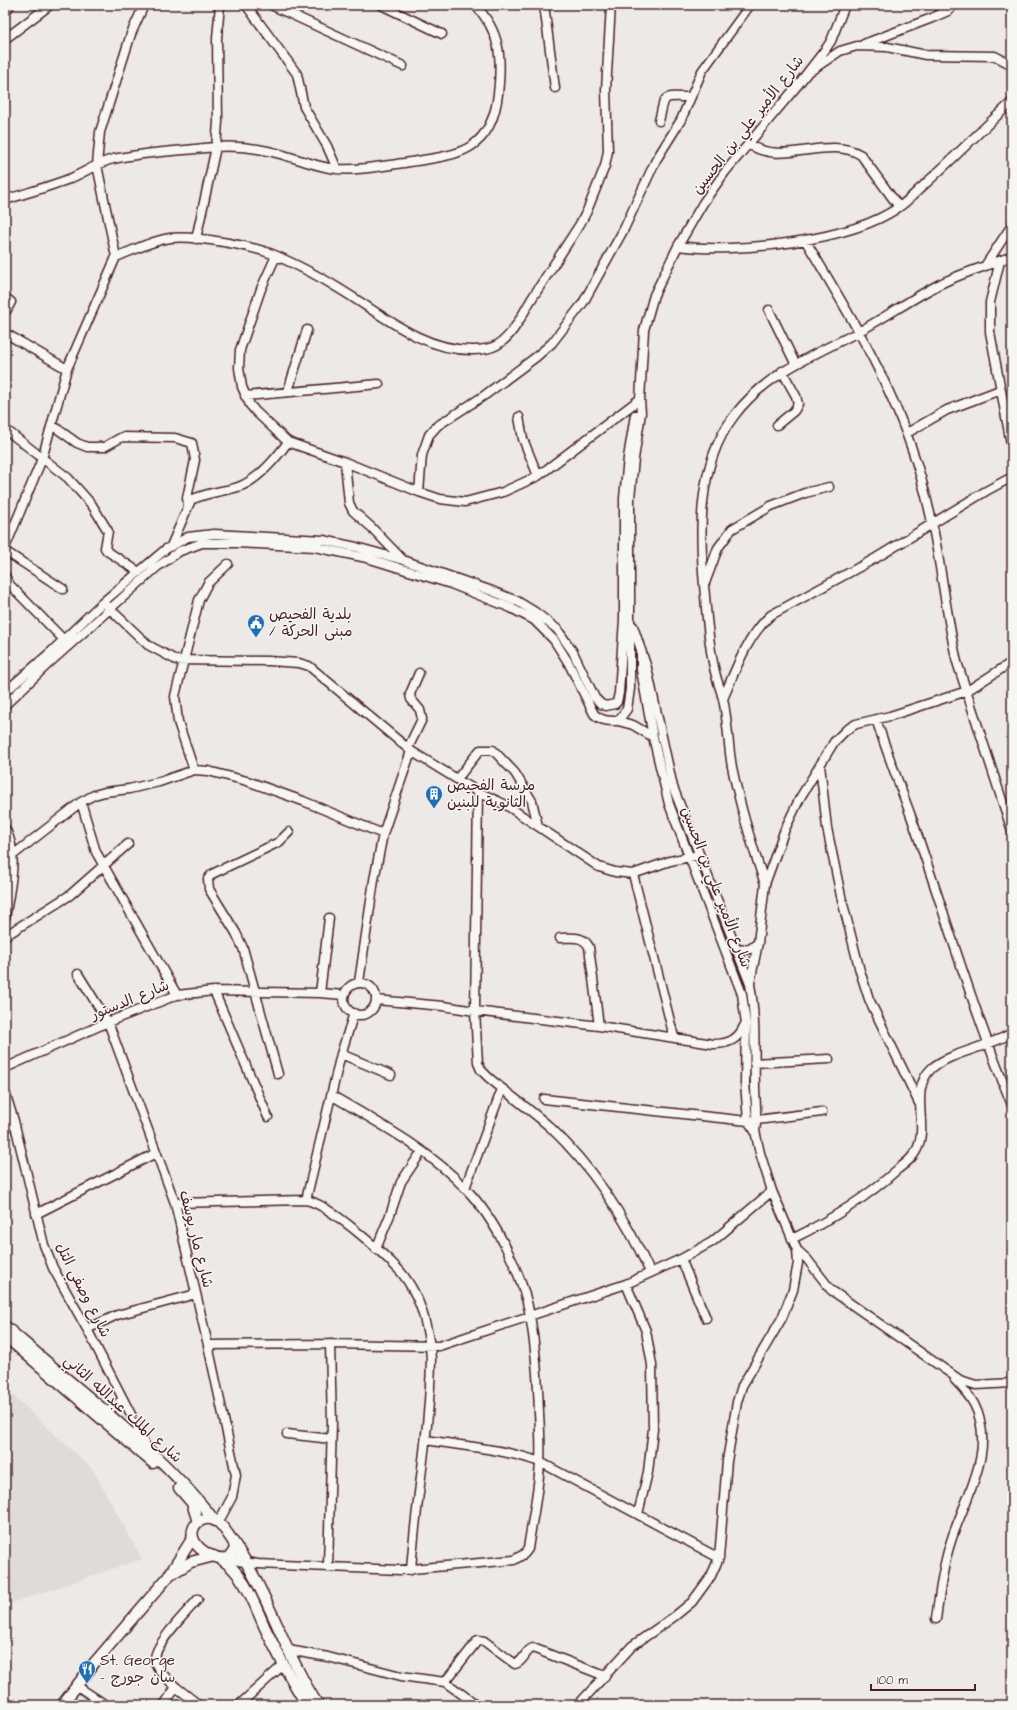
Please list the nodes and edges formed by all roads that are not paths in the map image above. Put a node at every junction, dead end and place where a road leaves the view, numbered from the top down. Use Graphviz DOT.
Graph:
graph roads {
  1 [pos="10,5"];
  2 [pos="50,5"];
  3 [pos="144,5"];
  4 [pos="220,5"];
  5 [pos="246,5"];
  6 [pos="270,5"];
  7 [pos="381,5"];
  8 [pos="475,5"];
  9 [pos="544,5"];
  10 [pos="612,5"];
  11 [pos="750,5"];
  12 [pos="845,5"];
  13 [pos="936,5"];
  14 [pos="951,8"];
  15 [pos="5,12"];
  16 [pos="442,34"];
  17 [pos="5,39"];
  18 [pos="831,41"];
  19 [pos="857,46"];
  20 [pos="840,51"];
  21 [pos="1012,65"];
  22 [pos="403,66"];
  23 [pos="807,73"];
  24 [pos="555,88"];
  25 [pos="690,97"];
  26 [pos="1012,102"];
  27 [pos="659,121"];
  28 [pos="748,144"];
  29 [pos="216,147"];
  30 [pos="97,164"];
  31 [pos="337,169"];
  32 [pos="5,200"];
  33 [pos="899,207"];
  34 [pos="1012,225"];
  35 [pos="196,239"];
  36 [pos="805,240"];
  37 [pos="678,246"];
  38 [pos="276,256"];
  39 [pos="1012,256"];
  40 [pos="116,257"];
  41 [pos="1000,261"];
  42 [pos="985,266"];
  43 [pos="5,297"];
  44 [pos="769,310"];
  45 [pos="5,312"];
  46 [pos="307,330"];
  47 [pos="860,331"];
  48 [pos="5,334"];
  49 [pos="795,363"];
  50 [pos="67,369"];
  51 [pos="782,371"];
  52 [pos="379,384"];
  53 [pos="1000,390"];
  54 [pos="288,391"];
  55 [pos="246,396"];
  56 [pos="640,400"];
  57 [pos="519,417"];
  58 [pos="776,424"];
  59 [pos="52,425"];
  60 [pos="5,429"];
  61 [pos="907,433"];
  62 [pos="288,442"];
  63 [pos="1012,449"];
  64 [pos="42,459"];
  65 [pos="345,462"];
  66 [pos="538,476"];
  67 [pos="1012,478"];
  68 [pos="829,487"];
  69 [pos="419,492"];
  70 [pos="188,505"];
  71 [pos="933,525"];
  72 [pos="171,546"];
  73 [pos="5,550"];
  74 [pos="403,560"];
  75 [pos="228,564"];
  76 [pos="139,572"];
  77 [pos="425,572"];
  78 [pos="5,576"];
  79 [pos="7,583"];
  80 [pos="704,587"];
  81 [pos="63,589"];
  82 [pos="102,603"];
  83 [pos="111,609"];
  84 [pos="628,620"];
  85 [pos="64,640"];
  86 [pos="641,653"];
  87 [pos="184,660"];
  88 [pos="1012,662"];
  89 [pos="419,673"];
  90 [pos="968,691"];
  91 [pos="5,692"];
  92 [pos="723,699"];
  93 [pos="5,705"];
  94 [pos="876,719"];
  95 [pos="618,720"];
  96 [pos="653,737"];
  97 [pos="409,749"];
  98 [pos="820,764"];
  99 [pos="194,770"];
  100 [pos="457,779"];
  101 [pos="478,792"];
  102 [pos="81,802"];
  103 [pos="538,826"];
  104 [pos="5,828"];
  105 [pos="1012,831"];
  106 [pos="289,832"];
  107 [pos="383,834"];
  108 [pos="128,844"];
  109 [pos="699,854"];
  110 [pos="13,855"];
  111 [pos="689,858"];
  112 [pos="103,866"];
  113 [pos="634,874"];
  114 [pos="765,884"];
  115 [pos="329,918"];
  116 [pos="5,919"];
  117 [pos="5,936"];
  118 [pos="560,938"];
  119 [pos="758,943"];
  120 [pos="737,950"];
  121 [pos="78,974"];
  122 [pos="359,982"];
  123 [pos="750,984"];
  124 [pos="214,992"];
  125 [pos="256,992"];
  126 [pos="320,993"];
  127 [pos="742,994"];
  128 [pos="177,995"];
  129 [pos="344,995"];
  130 [pos="376,1000"];
  131 [pos="475,1011"];
  132 [pos="354,1013"];
  133 [pos="108,1022"];
  134 [pos="746,1024"];
  135 [pos="599,1026"];
  136 [pos="1012,1033"];
  137 [pos="674,1038"];
  138 [pos="988,1045"];
  139 [pos="341,1054"];
  140 [pos="829,1059"];
  141 [pos="754,1063"];
  142 [pos="5,1068"];
  143 [pos="278,1074"];
  144 [pos="391,1075"];
  145 [pos="502,1089"];
  146 [pos="5,1092"];
  147 [pos="331,1095"];
  148 [pos="544,1099"];
  149 [pos="919,1103"];
  150 [pos="1012,1105"];
  151 [pos="822,1112"];
  152 [pos="268,1118"];
  153 [pos="757,1120"];
  154 [pos="14,1121"];
  155 [pos="748,1121"];
  156 [pos="5,1128"];
  157 [pos="755,1131"];
  158 [pos="422,1151"];
  159 [pos="156,1153"];
  160 [pos="465,1188"];
  161 [pos="772,1191"];
  162 [pos="306,1200"];
  163 [pos="175,1203"];
  164 [pos="36,1214"];
  165 [pos="792,1239"];
  166 [pos="376,1249"];
  167 [pos="797,1250"];
  168 [pos="681,1259"];
  169 [pos="650,1272"];
  170 [pos="626,1284"];
  171 [pos="196,1294"];
  172 [pos="530,1316"];
  173 [pos="706,1318"];
  174 [pos="5,1326"];
  175 [pos="87,1330"];
  176 [pos="5,1336"];
  177 [pos="330,1344"];
  178 [pos="208,1345"];
  179 [pos="431,1346"];
  180 [pos="949,1373"];
  181 [pos="1012,1383"];
  182 [pos="123,1399"];
  183 [pos="107,1412"];
  184 [pos="287,1434"];
  185 [pos="331,1438"];
  186 [pos="426,1440"];
  187 [pos="145,1447"];
  188 [pos="540,1462"];
  189 [pos="638,1514"];
  190 [pos="198,1522"];
  191 [pos="217,1522"];
  192 [pos="192,1539"];
  193 [pos="234,1544"];
  194 [pos="220,1558"];
  195 [pos="719,1558"];
  196 [pos="247,1563"];
  197 [pos="328,1567"];
  198 [pos="411,1570"];
  199 [pos="168,1577"];
  200 [pos="198,1599"];
  201 [pos="936,1619"];
  202 [pos="288,1650"];
  203 [pos="283,1665"];
  204 [pos="605,1676"];
  205 [pos="445,1682"];
  206 [pos="77,1686"];
  207 [pos="176,1687"];
  208 [pos="62,1705"];
  209 [pos="106,1705"];
  210 [pos="164,1705"];
  211 [pos="199,1705"];
  212 [pos="238,1705"];
  213 [pos="307,1705"];
  214 [pos="318,1705"];
  215 [pos="477,1705"];
  216 [pos="578,1705"];
  1 -- 15 [label="street"];
  2 -- 17 [label="street"];
  3 -- 30 [label="street"];
  4 -- 29 [label="street"];
  5 -- 31 [label="street"];
  6 -- 22 [label="street"];
  7 -- 16 [label="street"];
  8 -- 31 [label="street"];
  9 -- 24 [label="street"];
  10 -- 38 [label="street"];
  11 -- 25 [label="street"];
  12 -- 18 [label="street, شارع الأمير علي بن الحسين"];
  13 -- 14 [label="street"];
  14 -- 19 [label="street"];
  18 -- 20 [label="street"];
  18 -- 23 [label="street, شارع الأمير علي بن الحسين"];
  19 -- 20 [label="street"];
  19 -- 21 [label="street"];
  20 -- 23 [label="street"];
  23 -- 28 [label="street, شارع الأمير علي بن الحسين"];
  25 -- 27 [label="street"];
  25 -- 69 [label="street"];
  26 -- 33 [label="street"];
  28 -- 33 [label="street"];
  28 -- 37 [label="street, شارع الأمير علي بن الحسين"];
  29 -- 30 [label="street"];
  29 -- 31 [label="street"];
  29 -- 35 [label="street"];
  30 -- 32 [label="street"];
  30 -- 40 [label="street"];
  33 -- 36 [label="street"];
  34 -- 42 [label="street"];
  35 -- 38 [label="street"];
  35 -- 40 [label="street"];
  36 -- 37 [label="street"];
  36 -- 47 [label="street"];
  37 -- 56 [label="street, شارع الأمير علي بن الحسين"];
  38 -- 55 [label="street"];
  39 -- 41 [label="street"];
  40 -- 50 [label="street"];
  41 -- 42 [label="street"];
  41 -- 53 [label="street"];
  42 -- 47 [label="street"];
  43 -- 45 [label="street"];
  44 -- 49 [label="street"];
  46 -- 54 [label="street"];
  47 -- 49 [label="street"];
  47 -- 61 [label="street"];
  48 -- 50 [label="street"];
  49 -- 51 [label="street"];
  50 -- 59 [label="street"];
  51 -- 58 [label="street"];
  51 -- 80 [label="street"];
  52 -- 54 [label="street"];
  53 -- 61 [label="street"];
  53 -- 63 [label="street"];
  54 -- 55 [label="street"];
  55 -- 62 [label="street"];
  56 -- 66 [label="street"];
  56 -- 84 [label="street, شارع الأمير علي بن الحسين"];
  57 -- 66 [label="street"];
  59 -- 64 [label="street"];
  59 -- 70 [label="street"];
  60 -- 64 [label="street"];
  61 -- 71 [label="street"];
  62 -- 65 [label="street"];
  62 -- 70 [label="street"];
  64 -- 73 [label="street"];
  64 -- 76 [label="street"];
  65 -- 69 [label="street"];
  65 -- 74 [label="street"];
  66 -- 69 [label="street"];
  67 -- 71 [label="street"];
  68 -- 80 [label="street"];
  70 -- 72 [label="street"];
  71 -- 90 [label="street"];
  71 -- 92 [label="street"];
  72 -- 74 [label="street"];
  72 -- 76 [label="street"];
  73 -- 81 [label="street"];
  74 -- 77 [label="street"];
  75 -- 87 [label="street"];
  76 -- 82 [label="street"];
  77 -- 83 [label="street"];
  77 -- 84 [label="street"];
  77 -- 95 [label="street"];
  78 -- 79 [label="street"];
  79 -- 85 [label="street"];
  80 -- 92 [label="street"];
  82 -- 83 [label="street"];
  82 -- 85 [label="street"];
  83 -- 87 [label="street"];
  83 -- 93 [label="street"];
  84 -- 86 [label="street, شارع الأمير علي بن الحسين"];
  84 -- 95 [label="street"];
  85 -- 91 [label="street"];
  86 -- 96 [label="street, شارع الأمير علي بن الحسين"];
  86 -- 109 [label="street, شارع الأمير علي بن الحسين"];
  87 -- 97 [label="street"];
  87 -- 99 [label="street"];
  88 -- 90 [label="street"];
  89 -- 97 [label="street"];
  90 -- 94 [label="street"];
  90 -- 105 [label="street"];
  92 -- 114 [label="street"];
  94 -- 98 [label="street"];
  94 -- 138 [label="street"];
  95 -- 96 [label="street"];
  96 -- 111 [label="street, شارع الأمير علي بن الحسين"];
  97 -- 100 [label="street"];
  97 -- 107 [label="street"];
  98 -- 114 [label="street"];
  98 -- 149 [label="street"];
  99 -- 102 [label="street"];
  99 -- 107 [label="street"];
  100 -- 101 [label="street"];
  100 -- 103 [label="street"];
  101 -- 103 [label="street"];
  101 -- 131 [label="street"];
  102 -- 110 [label="street"];
  102 -- 112 [label="street"];
  103 -- 113 [label="street"];
  104 -- 110 [label="street"];
  106 -- 125 [label="street"];
  107 -- 122 [label="street"];
  108 -- 112 [label="street"];
  109 -- 111 [label="street"];
  109 -- 120 [label="street, شارع الأمير علي بن الحسين"];
  110 -- 116 [label="street"];
  111 -- 113 [label="street"];
  111 -- 127 [label="street, شارع الأمير علي بن الحسين"];
  112 -- 117 [label="street"];
  112 -- 128 [label="street"];
  113 -- 137 [label="street"];
  114 -- 119 [label="street"];
  115 -- 126 [label="street"];
  118 -- 135 [label="street"];
  119 -- 120 [label="street"];
  119 -- 123 [label="street"];
  120 -- 123 [label="street, شارع الأمير علي بن الحسين"];
  121 -- 133 [label="street, شارع مار يوسف"];
  122 -- 129 [label="street"];
  122 -- 130 [label="street"];
  123 -- 127 [label="street"];
  123 -- 141 [label="street, شارع الأمير علي بن الحسين"];
  124 -- 125 [label="street, شارع الدستور"];
  124 -- 128 [label="street, شارع الدستور"];
  124 -- 152 [label="street"];
  125 -- 126 [label="street, شارع الدستور"];
  125 -- 143 [label="street"];
  126 -- 129 [label="street, شارع الدستور"];
  127 -- 134 [label="street, شارع الأمير علي بن الحسين"];
  128 -- 133 [label="street, شارع الدستور"];
  129 -- 132 [label="street"];
  130 -- 131 [label="street"];
  130 -- 132 [label="street"];
  131 -- 135 [label="street"];
  131 -- 145 [label="street"];
  132 -- 139 [label="street"];
  133 -- 142 [label="street, شارع الدستور"];
  133 -- 159 [label="street, شارع مار يوسف"];
  134 -- 137 [label="street"];
  134 -- 155 [label="street, شارع الأمير علي بن الحسين"];
  135 -- 137 [label="street"];
  136 -- 138 [label="street"];
  138 -- 149 [label="street"];
  138 -- 150 [label="street"];
  139 -- 144 [label="street"];
  139 -- 147 [label="street"];
  140 -- 141 [label="street"];
  141 -- 153 [label="street, شارع الأمير علي بن الحسين"];
  145 -- 160 [label="street"];
  145 -- 169 [label="street"];
  146 -- 154 [label="street, شارع وصفي التل"];
  147 -- 158 [label="street"];
  147 -- 162 [label="street"];
  148 -- 155 [label="street"];
  149 -- 165 [label="street"];
  151 -- 153 [label="street"];
  153 -- 155 [label="street"];
  153 -- 157 [label="street, شارع الأمير علي بن الحسين"];
  154 -- 156 [label="street"];
  154 -- 164 [label="street, شارع وصفي التل"];
  155 -- 157 [label="street, شارع الأمير علي بن الحسين"];
  157 -- 161 [label="street, شارع الأمير علي بن الحسين"];
  158 -- 160 [label="street"];
  158 -- 166 [label="street"];
  159 -- 163 [label="street, شارع مار يوسف"];
  159 -- 164 [label="street"];
  160 -- 172 [label="street"];
  161 -- 165 [label="street, شارع الأمير علي بن الحسين"];
  161 -- 168 [label="street"];
  162 -- 163 [label="street"];
  162 -- 166 [label="street"];
  163 -- 171 [label="street, شارع مار يوسف"];
  164 -- 175 [label="street, شارع وصفي التل"];
  165 -- 167 [label="street, شارع الأمير علي بن الحسين"];
  166 -- 179 [label="street"];
  167 -- 180 [label="street"];
  167 -- 195 [label="street, شارع الأمير علي بن الحسين"];
  168 -- 169 [label="street"];
  168 -- 173 [label="street"];
  169 -- 170 [label="street"];
  170 -- 172 [label="street"];
  170 -- 189 [label="street"];
  171 -- 175 [label="street"];
  171 -- 178 [label="street, شارع مار يوسف"];
  172 -- 179 [label="street"];
  172 -- 188 [label="street"];
  174 -- 183 [label="main road, شارع الملك عبدالله الثاني"];
  175 -- 182 [label="street, شارع وصفي التل"];
  176 -- 190 [label="main road, شارع الملك عبدالله الثاني"];
  177 -- 178 [label="street"];
  177 -- 179 [label="street"];
  177 -- 185 [label="street"];
  178 -- 191 [label="street, شارع مار يوسف"];
  179 -- 186 [label="street"];
  180 -- 181 [label="street"];
  180 -- 201 [label="street"];
  182 -- 183 [label="street"];
  182 -- 187 [label="street, شارع وصفي التل"];
  183 -- 187 [label="main road, شارع الملك عبدالله الثاني"];
  184 -- 185 [label="street"];
  185 -- 197 [label="street"];
  186 -- 188 [label="street"];
  186 -- 198 [label="street"];
  187 -- 191 [label="main road, شارع الملك عبدالله الثاني"];
  188 -- 189 [label="street"];
  188 -- 198 [label="street"];
  189 -- 195 [label="street"];
  190 -- 191 [label="main road"];
  190 -- 192 [label="main road"];
  191 -- 193 [label="main road"];
  192 -- 194 [label="main road"];
  192 -- 199 [label="main road"];
  193 -- 194 [label="main road"];
  193 -- 196 [label="main road"];
  194 -- 196 [label="street"];
  194 -- 199 [label="main road"];
  194 -- 203 [label="main road"];
  195 -- 204 [label="street, شارع الأمير علي بن الحسين"];
  196 -- 197 [label="street"];
  196 -- 202 [label="main road"];
  197 -- 198 [label="street"];
  199 -- 206 [label="main road"];
  200 -- 207 [label="street"];
  202 -- 205 [label="street"];
  202 -- 214 [label="main road"];
  203 -- 212 [label="street"];
  203 -- 213 [label="main road"];
  204 -- 205 [label="street"];
  204 -- 216 [label="street, شارع الأمير علي بن الحسين"];
  205 -- 215 [label="street"];
  206 -- 208 [label="main road"];
  206 -- 209 [label="street"];
  207 -- 210 [label="street"];
  207 -- 211 [label="street"];
}
